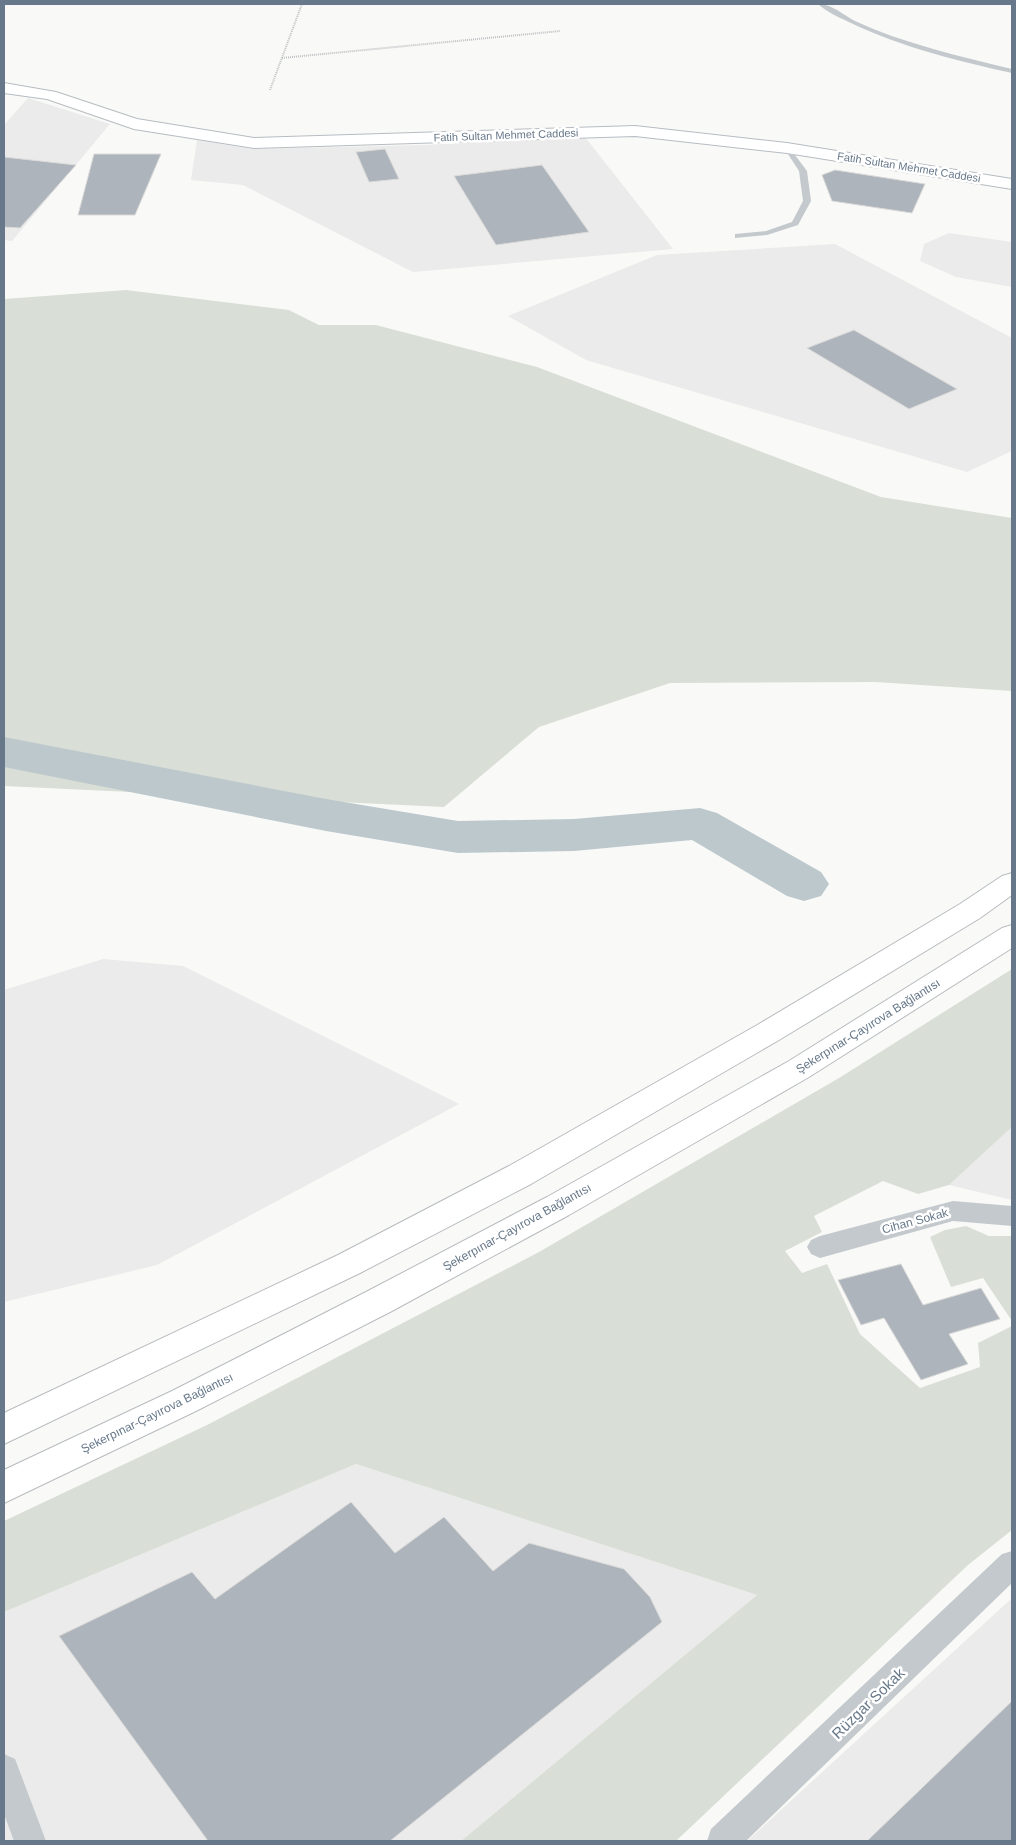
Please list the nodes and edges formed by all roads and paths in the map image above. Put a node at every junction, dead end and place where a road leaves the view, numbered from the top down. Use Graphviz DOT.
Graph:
graph roads {
  1 [pos="302,4"];
  2 [pos="821,4"];
  3 [pos="560,31"];
  4 [pos="282,58"];
  5 [pos="1012,70"];
  6 [pos="4,88"];
  7 [pos="270,90"];
  8 [pos="787,148"];
  9 [pos="1012,184"];
  10 [pos="738,236"];
  11 [pos="1012,882"];
  12 [pos="1012,935"];
  13 [pos="1012,1216"];
  14 [pos="820,1247"];
  15 [pos="4,1429"];
  16 [pos="4,1487"];
  17 [pos="1012,1564"];
  18 [pos="4,1770"];
  19 [pos="30,1841"];
  20 [pos="723,1841"];
  1 -- 4 [label="path"];
  2 -- 5 [label="lane"];
  3 -- 4 [label="path"];
  4 -- 7 [label="path"];
  6 -- 8 [label="main road, Fatih Sultan Mehmet Caddesi"];
  8 -- 9 [label="main road, Fatih Sultan Mehmet Caddesi"];
  8 -- 10 [label="lane"];
  11 -- 15 [label="main road"];
  12 -- 16 [label="main road, Şekerpınar-Çayırova Bağlantısı"];
  13 -- 14 [label="street, Cihan Sokak"];
  17 -- 20 [label="street, Rüzgar Sokak"];
  18 -- 19 [label="street"];
}
